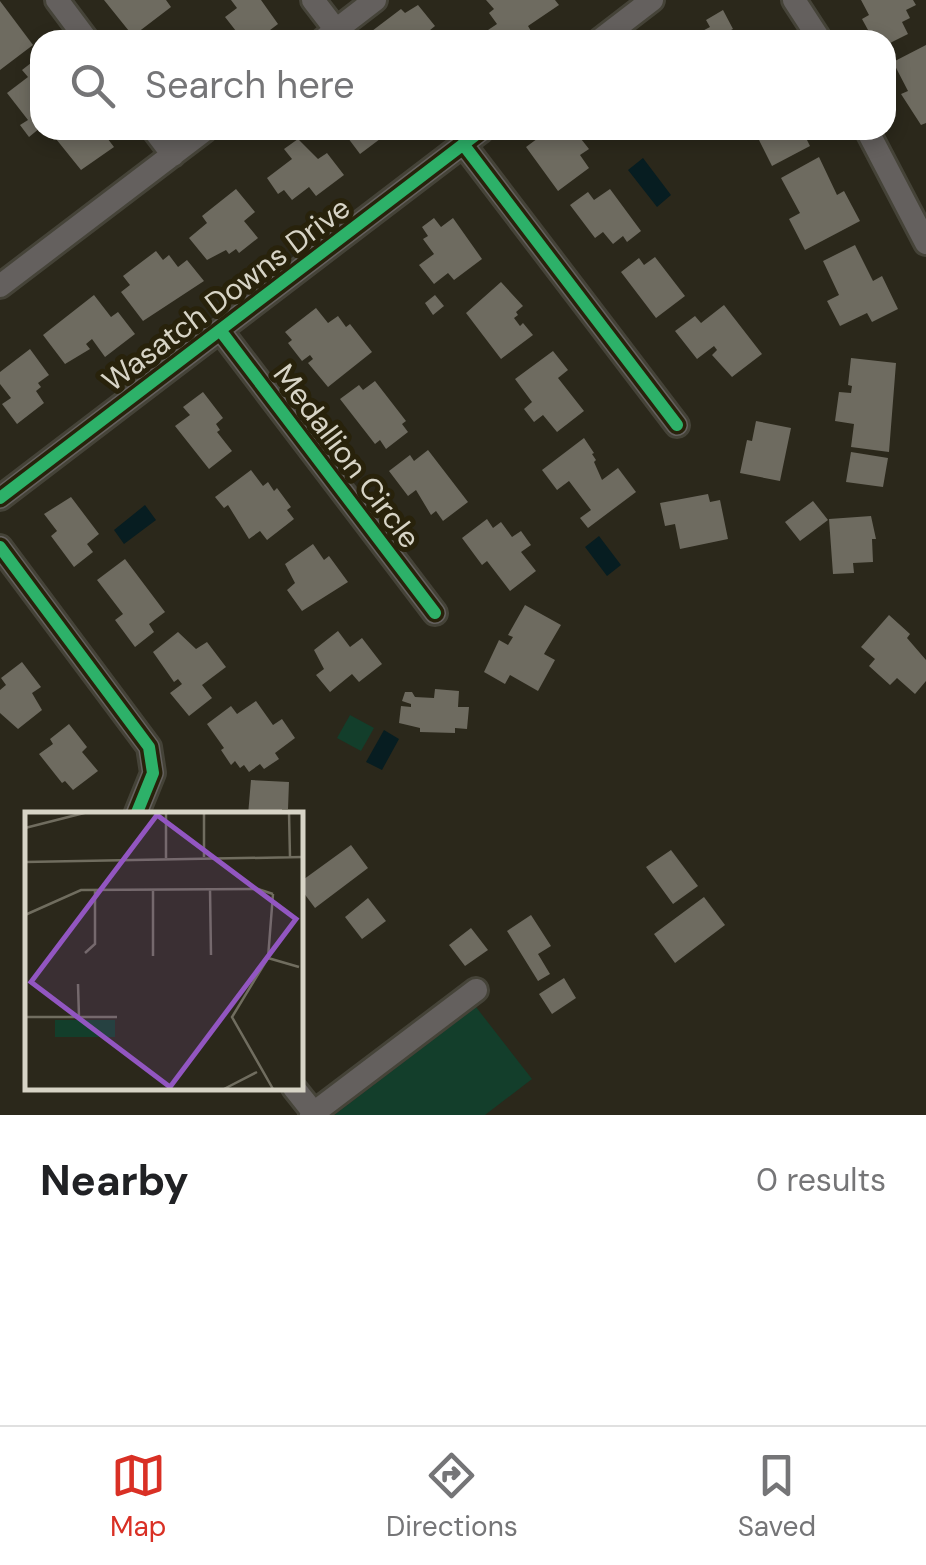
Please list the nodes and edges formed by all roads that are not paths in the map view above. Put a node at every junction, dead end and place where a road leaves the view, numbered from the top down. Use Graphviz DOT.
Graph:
graph roads {
  1 [pos="58,0"];
  2 [pos="313,0"];
  3 [pos="375,0"];
  4 [pos="652,0"];
  5 [pos="794,0"];
  6 [pos="80,30"];
  7 [pos="327,30"];
  8 [pos="336,30"];
  9 [pos="613,30"];
  10 [pos="814,30"];
  11 [pos="162,140"];
  12 [pos="192,140"];
  13 [pos="468,140"];
  14 [pos="474,140"];
  15 [pos="872,140"];
  16 [pos="173,154"];
  17 [pos="926,243"];
  18 [pos="0,286"];
  19 [pos="220,330"];
  20 [pos="678,425"];
  21 [pos="0,498"];
  22 [pos="0,548"];
  23 [pos="434,613"];
  24 [pos="137,812"];
  25 [pos="476,990"];
  26 [pos="295,1090"];
  27 [pos="312,1114"];
  1 -- 6 [label="street"];
  2 -- 7 [label="street"];
  3 -- 8 [label="street"];
  4 -- 9 [label="street"];
  5 -- 10 [label="street"];
  11 -- 16 [label="street"];
  12 -- 16 [label="street"];
  13 -- 19 [label="street, Wasatch Downs Drive"];
  14 -- 20 [label="street"];
  15 -- 17 [label="street"];
  16 -- 18 [label="street"];
  19 -- 21 [label="street, Wasatch Downs Drive"];
  19 -- 23 [label="street, Medallion Circle"];
  22 -- 24 [label="street"];
  25 -- 27 [label="street"];
  26 -- 27 [label="street"];
}
